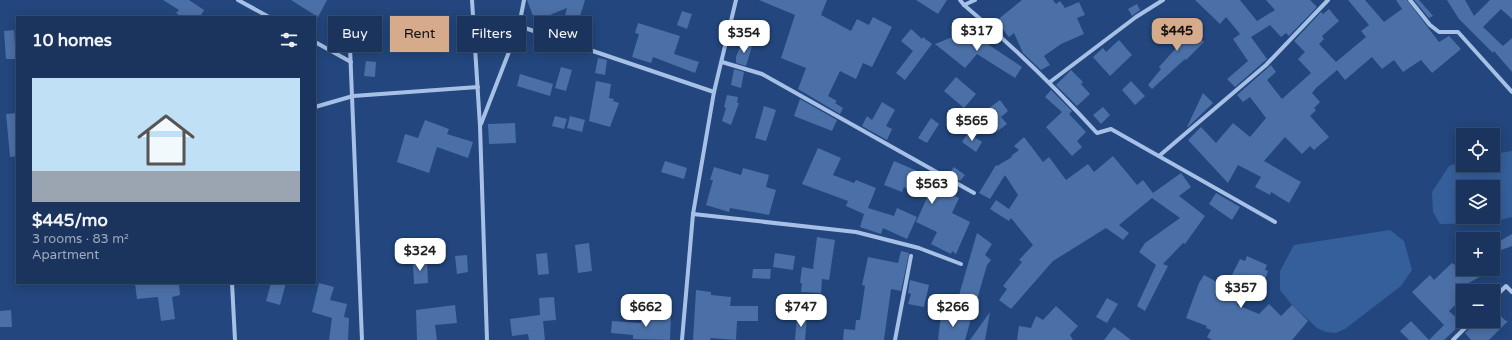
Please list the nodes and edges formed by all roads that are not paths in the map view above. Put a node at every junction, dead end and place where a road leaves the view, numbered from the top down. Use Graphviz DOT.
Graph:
graph roads {
  1 [pos="238,0"];
  2 [pos="472,0"];
  3 [pos="524,0"];
  4 [pos="736,0"];
  5 [pos="960,0"];
  6 [pos="975,0"];
  7 [pos="1164,0"];
  8 [pos="1328,0"];
  9 [pos="1410,0"];
  10 [pos="964,5"];
  11 [pos="267,16"];
  12 [pos="521,16"];
  13 [pos="526,28"];
  14 [pos="316,43"];
  15 [pos="351,52"];
  16 [pos="509,52"];
  17 [pos="351,62"];
  18 [pos="722,62"];
  19 [pos="1050,82"];
  20 [pos="478,86"];
  21 [pos="714,92"];
  22 [pos="1512,92"];
  23 [pos="353,96"];
  24 [pos="316,107"];
  25 [pos="480,126"];
  26 [pos="1159,156"];
  27 [pos="974,193"];
  28 [pos="693,214"];
  29 [pos="1275,222"];
  30 [pos="911,256"];
  31 [pos="961,264"];
  32 [pos="232,284"];
  33 [pos="1500,292"];
  34 [pos="1512,292"];
  35 [pos="1465,328"];
  36 [pos="234,340"];
  37 [pos="362,340"];
  38 [pos="486,340"];
  39 [pos="682,340"];
  40 [pos="896,340"];
  41 [pos="1453,340"];
  1 -- 11 [label="street"];
  2 -- 20 [label="street"];
  3 -- 12 [label="street"];
  4 -- 18 [label="street"];
  5 -- 10 [label="street"];
  6 -- 10 [label="street"];
  7 -- 19 [label="street"];
  8 -- 26 [label="street"];
  9 -- 22 [label="street"];
  10 -- 19 [label="street"];
  13 -- 21 [label="street"];
  14 -- 17 [label="street"];
  15 -- 17 [label="street"];
  16 -- 25 [label="street"];
  17 -- 23 [label="street"];
  18 -- 21 [label="street"];
  18 -- 27 [label="street"];
  19 -- 26 [label="street"];
  20 -- 23 [label="street"];
  20 -- 25 [label="street"];
  21 -- 28 [label="street"];
  23 -- 24 [label="street"];
  23 -- 37 [label="street"];
  25 -- 38 [label="street"];
  26 -- 29 [label="street"];
  28 -- 31 [label="street"];
  28 -- 39 [label="street"];
  30 -- 40 [label="street"];
  32 -- 36 [label="street"];
  33 -- 34 [label="street"];
  35 -- 41 [label="street"];
}
